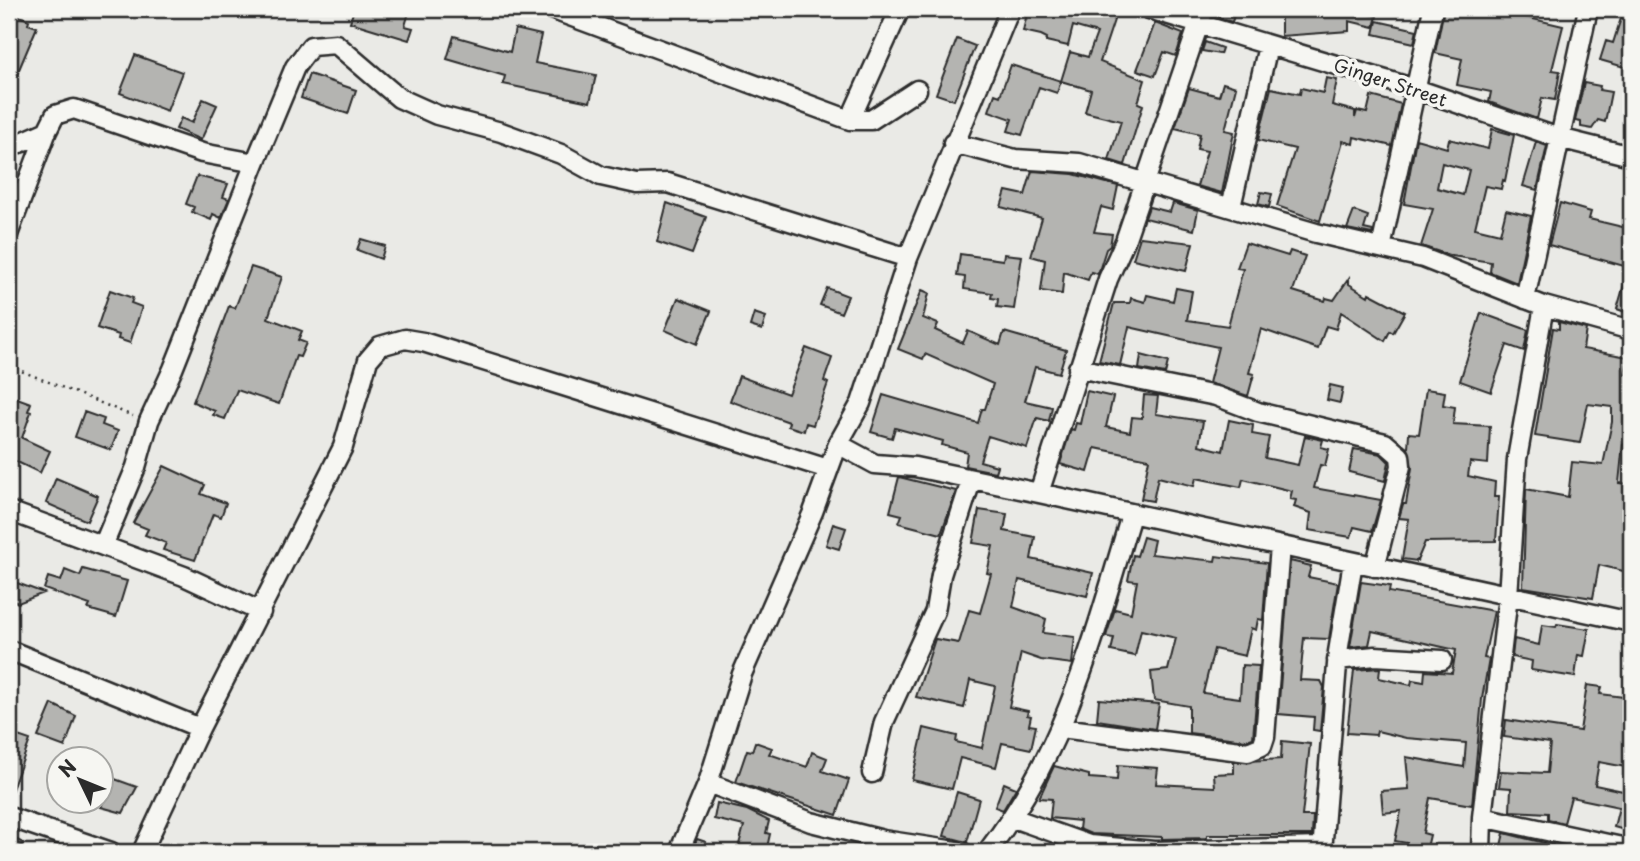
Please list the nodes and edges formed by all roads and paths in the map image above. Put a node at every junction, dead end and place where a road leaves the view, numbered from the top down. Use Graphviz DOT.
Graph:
graph roads {
  1 [pos="551,9"];
  2 [pos="900,9"];
  3 [pos="1010,9"];
  4 [pos="1149,9"];
  5 [pos="1433,9"];
  6 [pos="1588,9"];
  7 [pos="1201,16"];
  8 [pos="1268,46"];
  9 [pos="1416,89"];
  10 [pos="917,90"];
  11 [pos="850,120"];
  12 [pos="47,131"];
  13 [pos="1559,138"];
  14 [pos="953,143"];
  15 [pos="9,144"];
  16 [pos="1631,156"];
  17 [pos="255,163"];
  18 [pos="1143,180"];
  19 [pos="1231,207"];
  20 [pos="9,232"];
  21 [pos="1381,248"];
  22 [pos="908,258"];
  23 [pos="1525,299"];
  24 [pos="1544,306"];
  25 [pos="1631,330"];
  26 [pos="9,366"];
  27 [pos="1078,368"];
  28 [pos="149,421"];
  29 [pos="838,444"];
  30 [pos="828,469"];
  31 [pos="971,481"];
  32 [pos="1039,493"];
  33 [pos="9,511"];
  34 [pos="1131,515"];
  35 [pos="1280,546"];
  36 [pos="103,547"];
  37 [pos="1353,562"];
  38 [pos="1375,567"];
  39 [pos="1508,596"];
  40 [pos="261,612"];
  41 [pos="1631,622"];
  42 [pos="9,650"];
  43 [pos="1337,660"];
  44 [pos="1442,660"];
  45 [pos="200,727"];
  46 [pos="1061,728"];
  47 [pos="872,773"];
  48 [pos="708,783"];
  49 [pos="9,817"];
  50 [pos="1482,817"];
  51 [pos="1013,818"];
  52 [pos="1631,849"];
  53 [pos="1322,850"];
  54 [pos="677,851"];
  55 [pos="111,852"];
  56 [pos="142,852"];
  57 [pos="962,852"];
  58 [pos="987,852"];
  59 [pos="1154,852"];
  60 [pos="1481,852"];
  1 -- 11 [label="street"];
  2 -- 11 [label="street"];
  3 -- 14 [label="street"];
  4 -- 7 [label="street, Ginger Street"];
  5 -- 9 [label="street"];
  6 -- 13 [label="street"];
  7 -- 8 [label="street, Ginger Street"];
  7 -- 18 [label="street"];
  8 -- 9 [label="street, Ginger Street"];
  8 -- 19 [label="street"];
  9 -- 13 [label="street, Ginger Street"];
  9 -- 21 [label="street"];
  10 -- 11 [label="street"];
  12 -- 15 [label="street"];
  12 -- 17 [label="street"];
  12 -- 20 [label="street"];
  13 -- 16 [label="street, Ginger Street"];
  13 -- 23 [label="street"];
  14 -- 18 [label="street"];
  14 -- 22 [label="street"];
  17 -- 22 [label="street"];
  17 -- 28 [label="street"];
  18 -- 19 [label="street"];
  18 -- 27 [label="street"];
  19 -- 21 [label="street"];
  21 -- 23 [label="street"];
  22 -- 29 [label="street"];
  23 -- 24 [label="street"];
  24 -- 25 [label="street"];
  24 -- 39 [label="street"];
  26 -- 28 [label="path"];
  27 -- 32 [label="street"];
  27 -- 38 [label="street"];
  28 -- 36 [label="street"];
  29 -- 30 [label="street"];
  29 -- 31 [label="street"];
  30 -- 40 [label="street"];
  30 -- 48 [label="street"];
  31 -- 32 [label="street"];
  31 -- 47 [label="street"];
  32 -- 34 [label="street"];
  33 -- 36 [label="street"];
  34 -- 35 [label="street"];
  34 -- 46 [label="street"];
  35 -- 37 [label="street"];
  35 -- 46 [label="street"];
  36 -- 40 [label="street"];
  37 -- 38 [label="street"];
  37 -- 43 [label="street"];
  38 -- 39 [label="street"];
  39 -- 41 [label="street"];
  39 -- 50 [label="street"];
  40 -- 45 [label="street"];
  42 -- 45 [label="street"];
  43 -- 44 [label="street"];
  43 -- 53 [label="street"];
  45 -- 56 [label="street"];
  46 -- 51 [label="street"];
  48 -- 54 [label="street"];
  48 -- 57 [label="street"];
  49 -- 55 [label="street"];
  50 -- 52 [label="street"];
  50 -- 60 [label="street"];
  51 -- 58 [label="street"];
  51 -- 59 [label="street"];
  53 -- 59 [label="street"];
}
